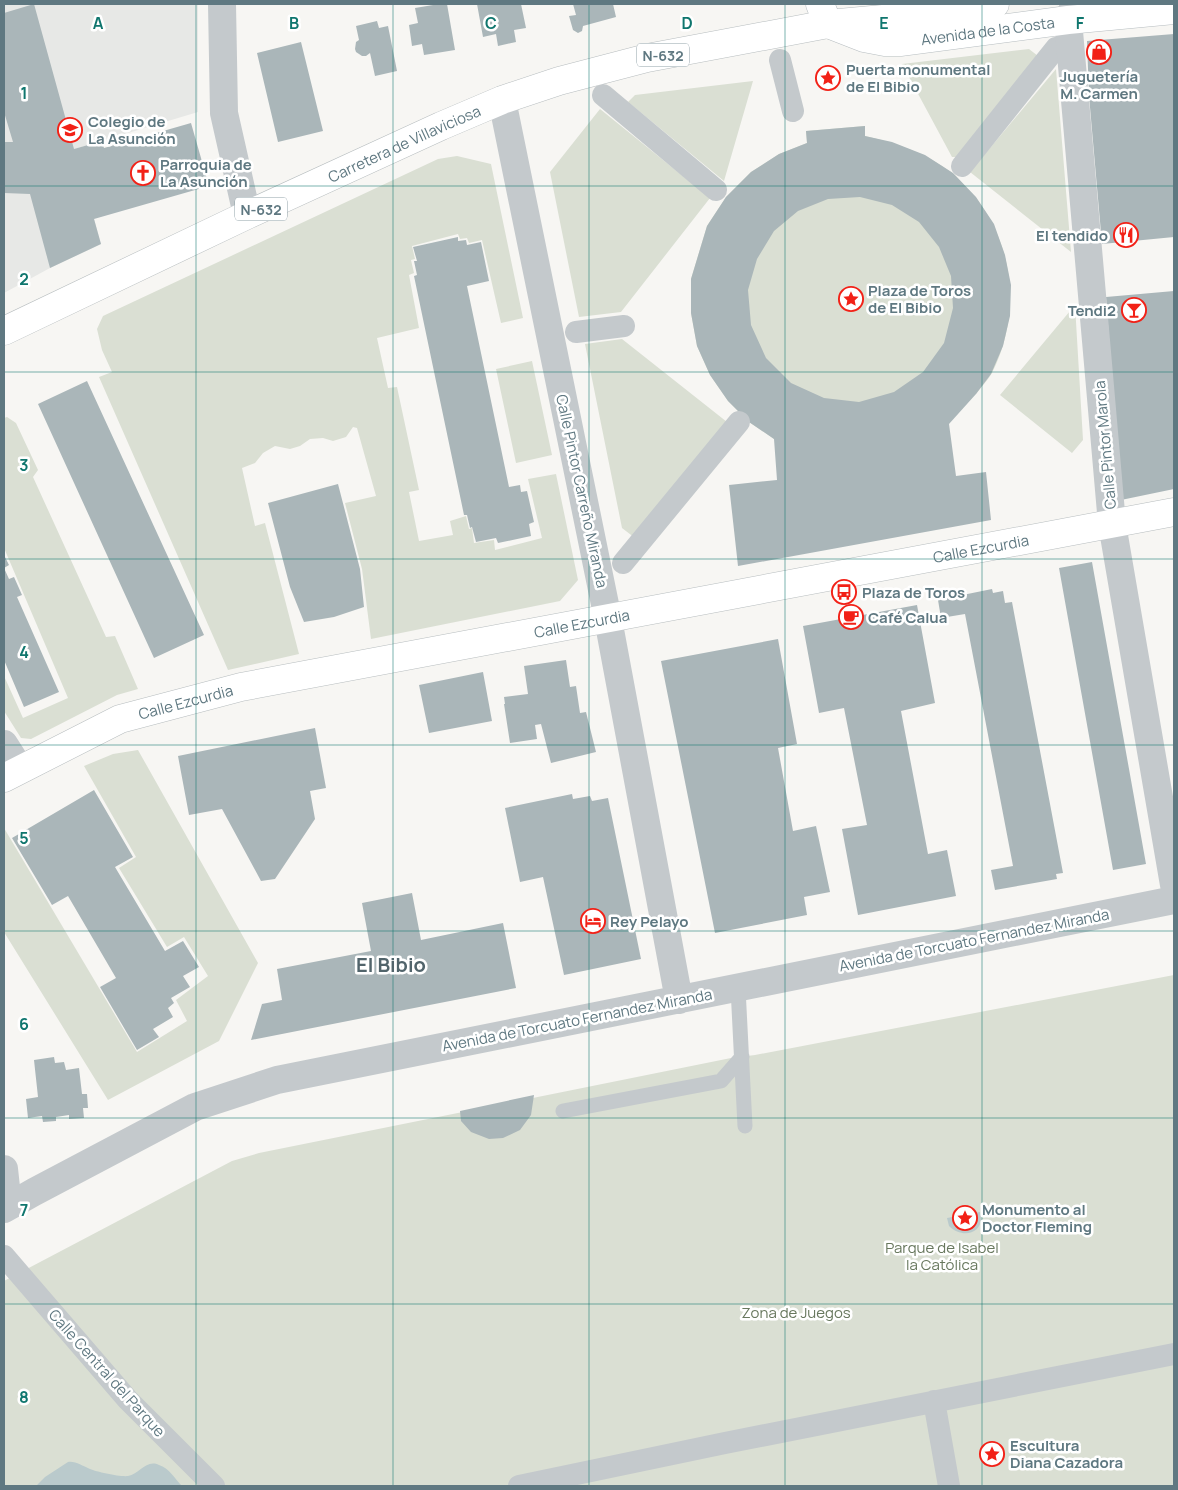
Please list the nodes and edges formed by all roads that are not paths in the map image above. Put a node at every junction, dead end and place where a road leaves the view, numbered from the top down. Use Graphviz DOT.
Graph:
graph roads {
  1 [pos="222,4"];
  2 [pos="995,4"];
  3 [pos="1074,9"];
  4 [pos="1155,9"];
  5 [pos="824,14"];
  6 [pos="1056,48"];
  7 [pos="780,60"];
  8 [pos="602,95"];
  9 [pos="502,100"];
  10 [pos="793,111"];
  11 [pos="962,166"];
  12 [pos="716,190"];
  13 [pos="247,215"];
  14 [pos="624,326"];
  15 [pos="4,331"];
  16 [pos="576,332"];
  17 [pos="740,422"];
  18 [pos="1174,512"];
  19 [pos="1112,524"];
  20 [pos="623,563"];
  21 [pos="608,618"];
  22 [pos="4,744"];
  23 [pos="12,774"];
  24 [pos="1174,885"];
  25 [pos="1174,900"];
  26 [pos="738,988"];
  27 [pos="679,1000"];
  28 [pos="742,1057"];
  29 [pos="563,1111"];
  30 [pos="745,1126"];
  31 [pos="4,1169"];
  32 [pos="6,1208"];
  33 [pos="4,1256"];
  34 [pos="1174,1354"];
  35 [pos="934,1401"];
  36 [pos="214,1486"];
  37 [pos="519,1486"];
  38 [pos="948,1486"];
  1 -- 13 [label="street"];
  2 -- 5 [label="main road, N-632"];
  3 -- 4 [label="main road, Avenida de la Costa"];
  3 -- 5 [label="main road, Avenida de la Costa"];
  3 -- 19 [label="street, Calle Pintor Marola"];
  5 -- 9 [label="main road, Carretera de Villaviciosa / N-632"];
  6 -- 11 [label="street"];
  7 -- 10 [label="street"];
  8 -- 12 [label="street"];
  9 -- 13 [label="main road, Carretera de Villaviciosa / N-632"];
  9 -- 21 [label="street, Calle Pintor Carreño Miranda"];
  13 -- 15 [label="main road, Carretera de Villaviciosa / N-632"];
  14 -- 16 [label="street"];
  17 -- 20 [label="street"];
  18 -- 19 [label="main road, Calle Ezcurdia"];
  19 -- 21 [label="main road, Calle Ezcurdia"];
  19 -- 24 [label="street, Calle Pintor Marola"];
  21 -- 23 [label="main road, Calle Ezcurdia"];
  21 -- 27 [label="street, Calle Pintor Carreño Miranda"];
  22 -- 23 [label="street"];
  25 -- 26 [label="street, Avenida de Torcuato Fernandez Miranda"];
  26 -- 27 [label="street, Avenida de Torcuato Fernandez Miranda"];
  26 -- 28 [label="lane"];
  27 -- 32 [label="street, Avenida de Torcuato Fernandez Miranda"];
  28 -- 29 [label="lane"];
  28 -- 30 [label="lane"];
  31 -- 32 [label="street"];
  33 -- 36 [label="street, Calle Central del Parque"];
  34 -- 35 [label="street"];
  35 -- 37 [label="street"];
  35 -- 38 [label="street"];
}
